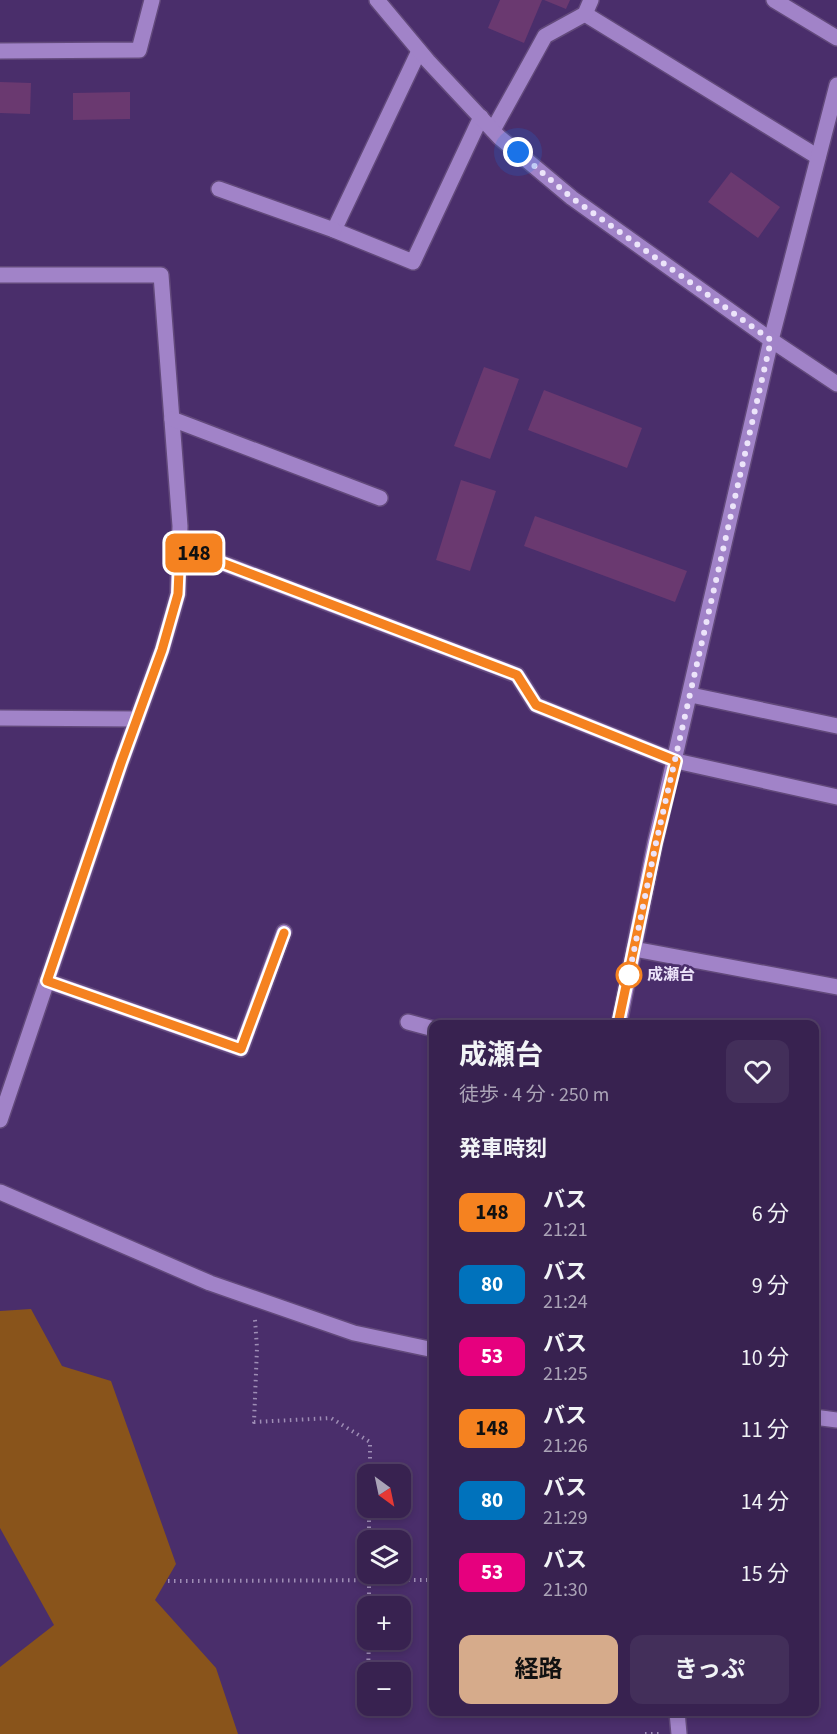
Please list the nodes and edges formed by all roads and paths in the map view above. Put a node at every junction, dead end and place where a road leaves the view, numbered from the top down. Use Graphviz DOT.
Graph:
graph roads {
  1 [pos="152,0"];
  2 [pos="377,0"];
  3 [pos="774,0"];
  4 [pos="588,7"];
  5 [pos="837,38"];
  6 [pos="0,51"];
  7 [pos="419,51"];
  8 [pos="837,85"];
  9 [pos="481,117"];
  10 [pos="493,130"];
  11 [pos="818,157"];
  12 [pos="219,189"];
  13 [pos="334,230"];
  14 [pos="0,274"];
  15 [pos="771,340"];
  16 [pos="837,384"];
  17 [pos="172,419"];
  18 [pos="380,498"];
  19 [pos="180,547"];
  20 [pos="691,695"];
  21 [pos="0,718"];
  22 [pos="137,719"];
  23 [pos="837,726"];
  24 [pos="676,761"];
  25 [pos="837,797"];
  26 [pos="284,933"];
  27 [pos="634,949"];
  28 [pos="47,981"];
  29 [pos="837,987"];
  30 [pos="619,1020"];
  31 [pos="408,1022"];
  32 [pos="429,1028"];
  33 [pos="0,1120"];
  34 [pos="0,1192"];
  35 [pos="253,1298"];
  36 [pos="429,1349"];
  37 [pos="819,1418"];
  38 [pos="837,1420"];
  39 [pos="369,1464"];
  40 [pos="411,1580"];
  41 [pos="429,1580"];
  42 [pos="168,1581"];
  43 [pos="357,1581"];
  44 [pos="678,1716"];
  45 [pos="679,1734"];
  1 -- 6 [label="street"];
  2 -- 7 [label="street"];
  3 -- 5 [label="street"];
  4 -- 10 [label="street"];
  4 -- 11 [label="street"];
  7 -- 9 [label="street"];
  7 -- 13 [label="street"];
  8 -- 11 [label="street"];
  9 -- 10 [label="street"];
  9 -- 13 [label="street"];
  10 -- 15 [label="street"];
  11 -- 15 [label="street"];
  12 -- 13 [label="street"];
  14 -- 17 [label="street"];
  15 -- 16 [label="street"];
  15 -- 20 [label="street"];
  17 -- 18 [label="street"];
  17 -- 19 [label="street"];
  19 -- 22 [label="street"];
  19 -- 24 [label="street"];
  20 -- 23 [label="street"];
  20 -- 24 [label="street"];
  21 -- 22 [label="street"];
  22 -- 28 [label="street"];
  24 -- 25 [label="street"];
  24 -- 27 [label="street"];
  26 -- 28 [label="street"];
  27 -- 29 [label="street"];
  27 -- 30 [label="street"];
  28 -- 33 [label="street"];
  31 -- 32 [label="street"];
  34 -- 35 [label="street"];
  35 -- 36 [label="street"];
  35 -- 39 [label="path"];
  37 -- 38 [label="street"];
  40 -- 41 [label="path"];
  42 -- 43 [label="path"];
  44 -- 45 [label="street"];
}
